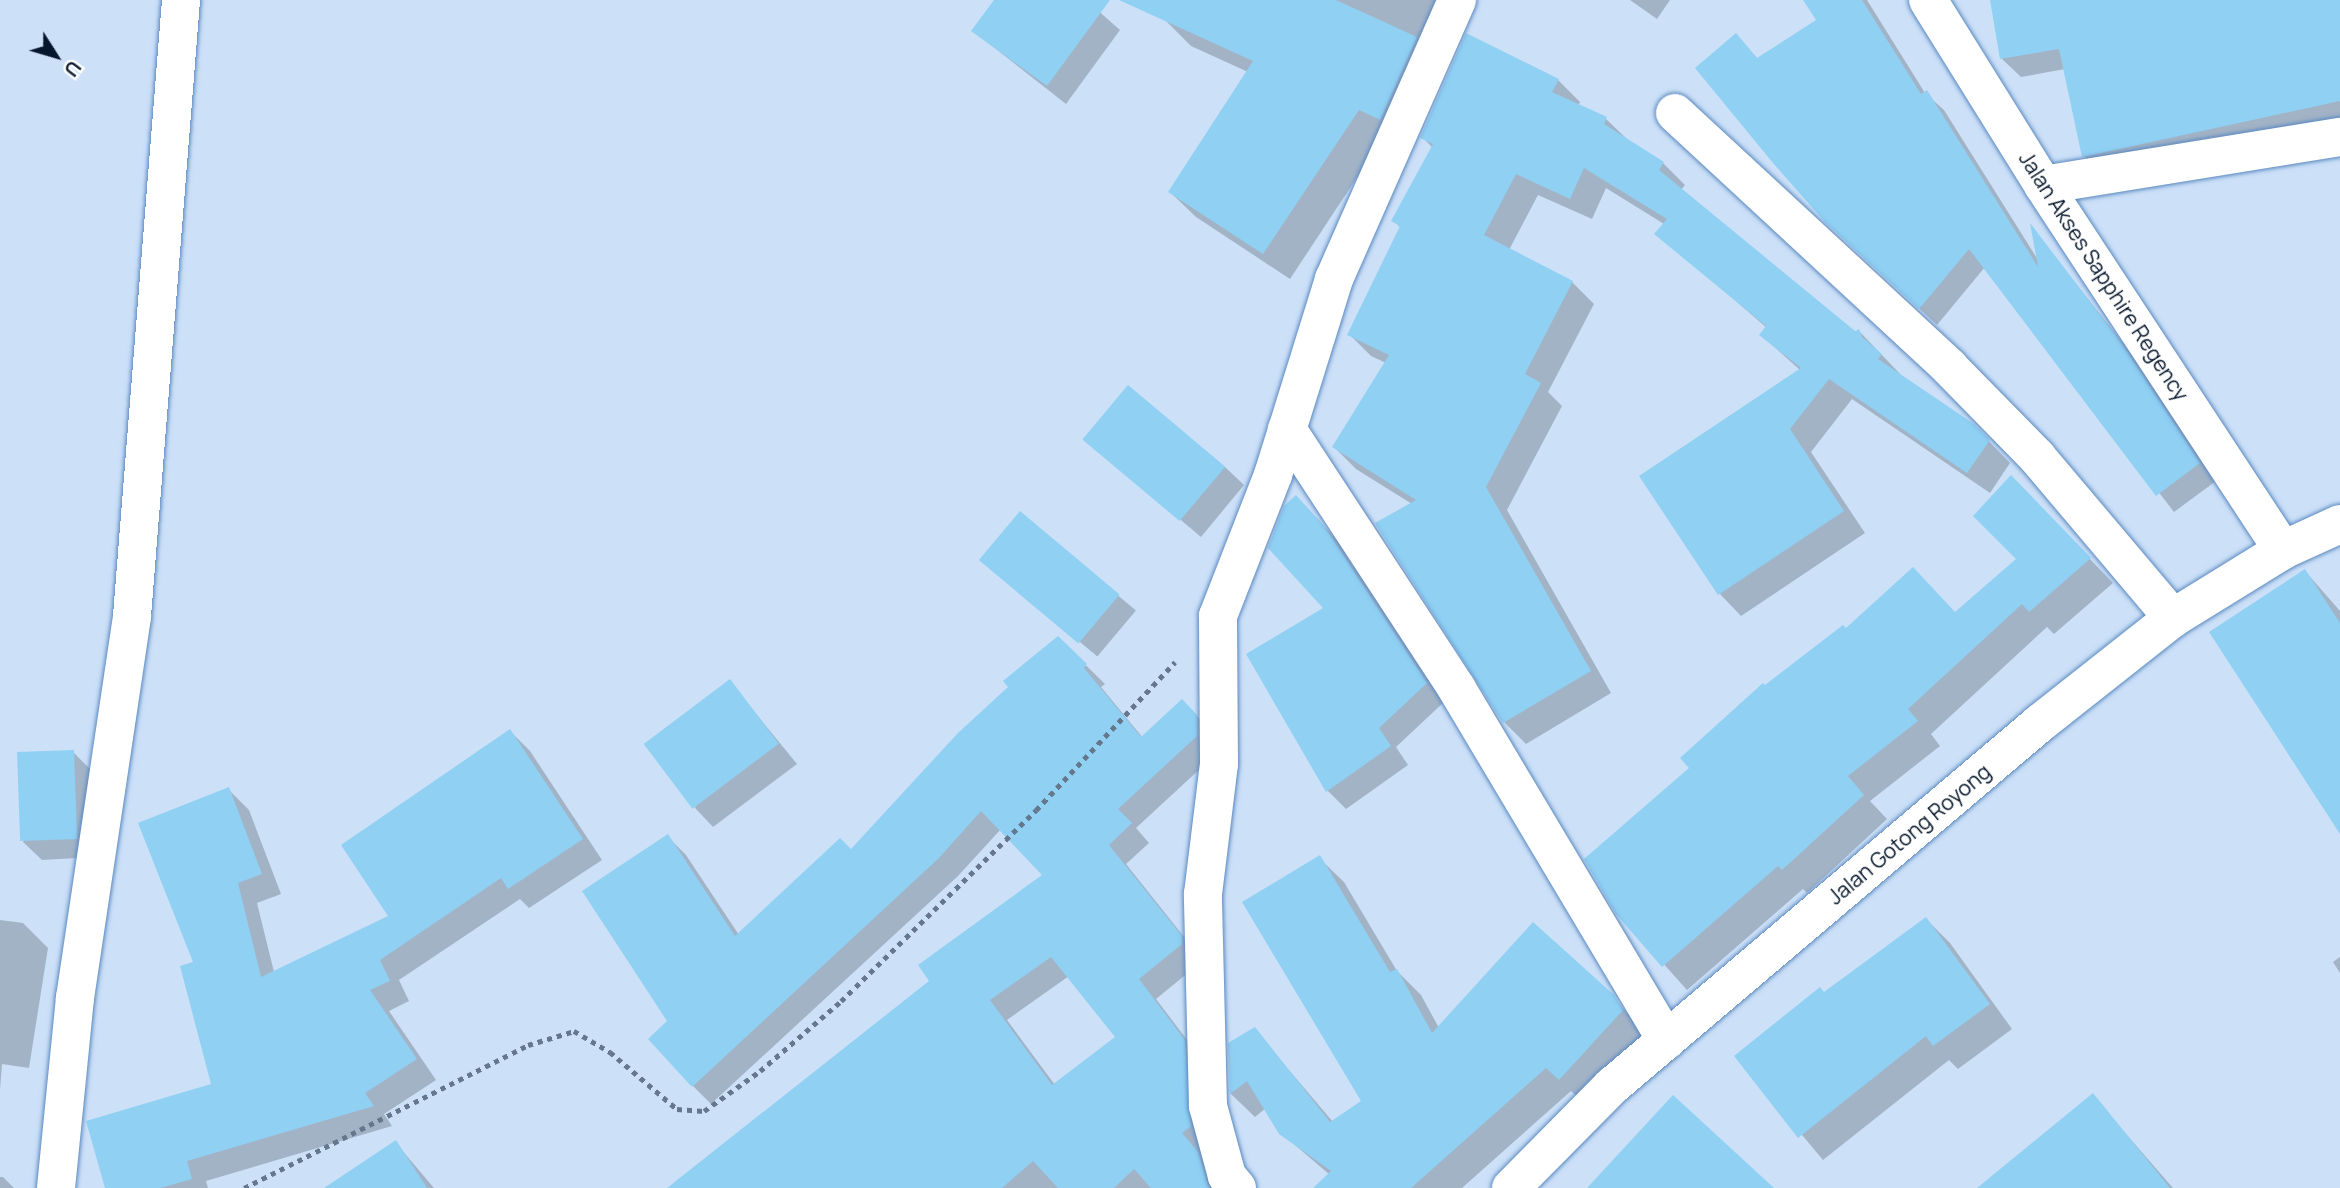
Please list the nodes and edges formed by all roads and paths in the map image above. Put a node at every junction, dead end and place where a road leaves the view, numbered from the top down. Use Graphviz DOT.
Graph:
graph roads {
  1 [pos="181,0"];
  2 [pos="1457,0"];
  3 [pos="1928,0"];
  4 [pos="1675,113"];
  5 [pos="2340,137"];
  6 [pos="2043,185"];
  7 [pos="1287,429"];
  8 [pos="2340,524"];
  9 [pos="2283,550"];
  10 [pos="1218,616"];
  11 [pos="2173,618"];
  12 [pos="1666,1040"];
  13 [pos="56,1188"];
  14 [pos="244,1188"];
  15 [pos="1237,1188"];
  16 [pos="1511,1188"];
  1 -- 13 [label="street"];
  2 -- 7 [label="street"];
  3 -- 6 [label="street, Jalan Akses Sapphire Regency"];
  4 -- 11 [label="street"];
  5 -- 6 [label="street"];
  6 -- 9 [label="street, Jalan Akses Sapphire Regency"];
  7 -- 10 [label="street"];
  7 -- 12 [label="street"];
  8 -- 9 [label="street, Jalan Gotong Royong"];
  9 -- 11 [label="street, Jalan Gotong Royong"];
  10 -- 14 [label="path"];
  10 -- 15 [label="street"];
  11 -- 12 [label="street, Jalan Gotong Royong"];
  12 -- 16 [label="street, Jalan Gotong Royong"];
}
